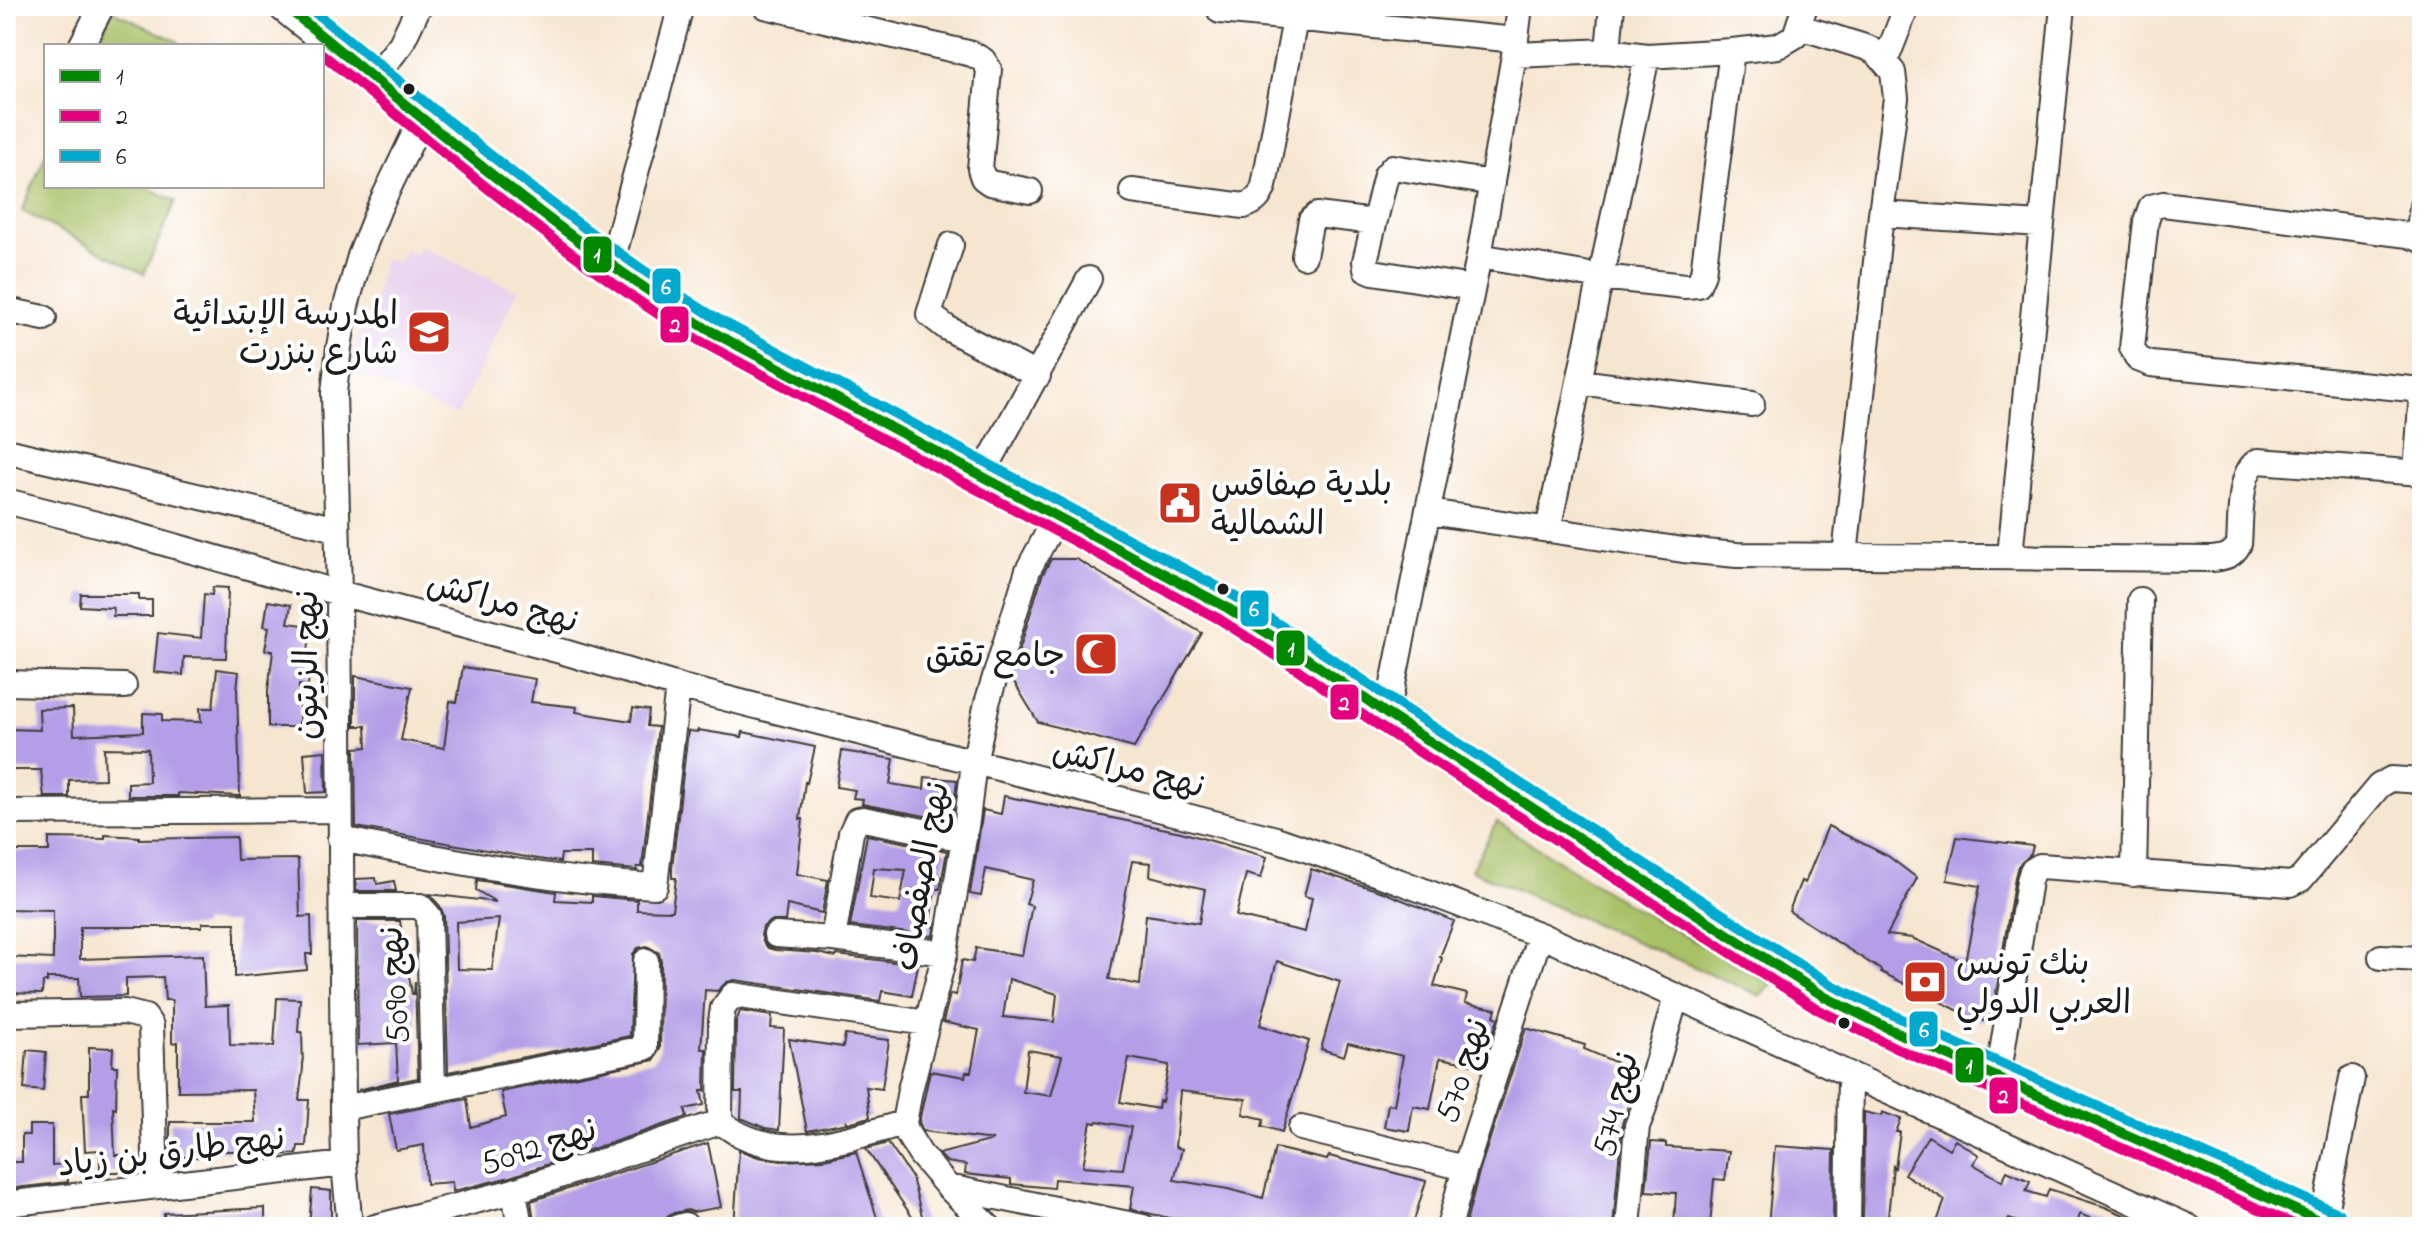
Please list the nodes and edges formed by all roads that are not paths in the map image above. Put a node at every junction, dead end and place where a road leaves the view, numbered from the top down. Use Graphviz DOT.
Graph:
graph roads {
  1 [pos="102,6"];
  2 [pos="285,6"];
  3 [pos="419,6"];
  4 [pos="681,6"];
  5 [pos="765,6"];
  6 [pos="1520,6"];
  7 [pos="1612,6"];
  8 [pos="1907,6"];
  9 [pos="2063,6"];
  10 [pos="1220,11"];
  11 [pos="1802,16"];
  12 [pos="1295,19"];
  13 [pos="82,44"];
  14 [pos="1515,47"];
  15 [pos="1608,51"];
  16 [pos="1732,51"];
  17 [pos="1647,56"];
  18 [pos="1885,62"];
  19 [pos="374,78"];
  20 [pos="422,118"];
  21 [pos="1492,183"];
  22 [pos="1030,191"];
  23 [pos="1132,191"];
  24 [pos="2422,206"];
  25 [pos="1881,214"];
  26 [pos="1374,222"];
  27 [pos="2041,224"];
  28 [pos="2420,239"];
  29 [pos="951,245"];
  30 [pos="1304,256"];
  31 [pos="1479,256"];
  32 [pos="611,265"];
  33 [pos="1601,277"];
  34 [pos="1089,279"];
  35 [pos="1472,288"];
  36 [pos="6,310"];
  37 [pos="44,318"];
  38 [pos="1038,376"];
  39 [pos="1579,382"];
  40 [pos="2422,391"];
  41 [pos="1752,404"];
  42 [pos="6,451"];
  43 [pos="2419,472"];
  44 [pos="982,475"];
  45 [pos="6,501"];
  46 [pos="1429,512"];
  47 [pos="1057,516"];
  48 [pos="337,529"];
  49 [pos="1548,530"];
  50 [pos="1845,556"];
  51 [pos="2010,556"];
  52 [pos="339,593"];
  53 [pos="2140,600"];
  54 [pos="6,683"];
  55 [pos="124,686"];
  56 [pos="678,686"];
  57 [pos="1387,714"];
  58 [pos="974,763"];
  59 [pos="2422,781"];
  60 [pos="339,810"];
  61 [pos="6,812"];
  62 [pos="340,839"];
  63 [pos="964,839"];
  64 [pos="2134,874"];
  65 [pos="342,906"];
  66 [pos="776,935"];
  67 [pos="1540,935"];
  68 [pos="833,939"];
  69 [pos="945,953"];
  70 [pos="2381,957"];
  71 [pos="2422,959"];
  72 [pos="646,961"];
  73 [pos="1676,997"];
  74 [pos="6,1014"];
  75 [pos="927,1023"];
  76 [pos="1850,1075"];
  77 [pos="1998,1078"];
  78 [pos="2352,1078"];
  79 [pos="433,1090"];
  80 [pos="343,1108"];
  81 [pos="720,1122"];
  82 [pos="904,1123"];
  83 [pos="1301,1128"];
  84 [pos="344,1164"];
  85 [pos="1465,1168"];
  86 [pos="156,1184"];
  87 [pos="948,1187"];
  88 [pos="514,1191"];
  89 [pos="6,1204"];
  90 [pos="2328,1224"];
  91 [pos="350,1227"];
  92 [pos="375,1227"];
  93 [pos="520,1227"];
  94 [pos="989,1227"];
  95 [pos="1143,1227"];
  96 [pos="1449,1227"];
  97 [pos="1628,1227"];
  98 [pos="1848,1227"];
  99 [pos="2189,1227"];
  1 -- 13 [label="street"];
  2 -- 19 [label="main road"];
  3 -- 19 [label="street"];
  4 -- 32 [label="street"];
  5 -- 22 [label="street"];
  6 -- 14 [label="street"];
  7 -- 15 [label="street"];
  8 -- 18 [label="street"];
  9 -- 27 [label="street"];
  10 -- 12 [label="street"];
  11 -- 16 [label="street"];
  11 -- 18 [label="street"];
  12 -- 14 [label="street"];
  12 -- 23 [label="street"];
  14 -- 15 [label="street"];
  14 -- 21 [label="street"];
  15 -- 17 [label="street"];
  16 -- 17 [label="street"];
  16 -- 33 [label="street"];
  17 -- 33 [label="street"];
  18 -- 25 [label="street"];
  19 -- 20 [label="main road"];
  20 -- 32 [label="main road"];
  20 -- 48 [label="street, نهج الزيتون"];
  21 -- 26 [label="street"];
  21 -- 31 [label="street"];
  24 -- 28 [label="street"];
  25 -- 27 [label="street"];
  25 -- 50 [label="street"];
  26 -- 30 [label="street"];
  26 -- 35 [label="street"];
  27 -- 51 [label="street"];
  28 -- 40 [label="street"];
  29 -- 38 [label="street"];
  31 -- 33 [label="street"];
  31 -- 35 [label="street"];
  32 -- 44 [label="main road"];
  33 -- 39 [label="street"];
  34 -- 38 [label="street"];
  35 -- 46 [label="street"];
  36 -- 37 [label="street"];
  38 -- 44 [label="street"];
  39 -- 41 [label="street"];
  39 -- 49 [label="street"];
  40 -- 43 [label="street"];
  42 -- 48 [label="street"];
  43 -- 51 [label="street"];
  44 -- 47 [label="main road"];
  45 -- 52 [label="street, نهج مراكش"];
  46 -- 49 [label="street"];
  46 -- 57 [label="street"];
  47 -- 57 [label="main road"];
  47 -- 58 [label="street, نهج الصفصاف"];
  48 -- 52 [label="street, نهج الزيتون"];
  49 -- 50 [label="street"];
  50 -- 51 [label="street"];
  52 -- 56 [label="street, نهج مراكش"];
  52 -- 60 [label="street, نهج الزيتون"];
  53 -- 64 [label="street"];
  54 -- 55 [label="street"];
  56 -- 58 [label="street, نهج مراكش"];
  56 -- 62 [label="street"];
  57 -- 77 [label="main road"];
  58 -- 63 [label="street, نهج الصفصاف"];
  58 -- 67 [label="street, نهج مراكش"];
  59 -- 64 [label="street"];
  60 -- 61 [label="street"];
  60 -- 62 [label="street, نهج الزيتون"];
  62 -- 65 [label="street, نهج الزيتون"];
  63 -- 68 [label="street"];
  63 -- 69 [label="street, نهج الصفصاف"];
  64 -- 77 [label="street"];
  65 -- 79 [label="street, نهج 5090"];
  65 -- 80 [label="street, نهج الزيتون"];
  66 -- 68 [label="street"];
  67 -- 73 [label="street, نهج مراكش"];
  67 -- 85 [label="street, نهج 570"];
  68 -- 69 [label="street"];
  69 -- 75 [label="street, نهج الصفصاف"];
  70 -- 71 [label="street"];
  72 -- 79 [label="street"];
  73 -- 76 [label="street, نهج مراكش"];
  73 -- 97 [label="street, نهج 574"];
  74 -- 86 [label="street"];
  75 -- 81 [label="street"];
  75 -- 82 [label="street, نهج الصفصاف"];
  76 -- 98 [label="street"];
  76 -- 99 [label="street, نهج مراكش"];
  77 -- 90 [label="main road"];
  78 -- 90 [label="street"];
  79 -- 80 [label="street"];
  80 -- 84 [label="street, نهج الزيتون"];
  81 -- 82 [label="street"];
  81 -- 88 [label="street, نهج 5092"];
  82 -- 87 [label="street"];
  83 -- 85 [label="street"];
  84 -- 86 [label="street, نهج طارق بن زياد"];
  84 -- 91 [label="street, نهج الزيتون"];
  85 -- 96 [label="street, نهج 570"];
  86 -- 89 [label="street, نهج طارق بن زياد"];
  87 -- 94 [label="street"];
  87 -- 95 [label="street"];
  88 -- 92 [label="street, نهج 5092"];
  88 -- 93 [label="street"];
}
